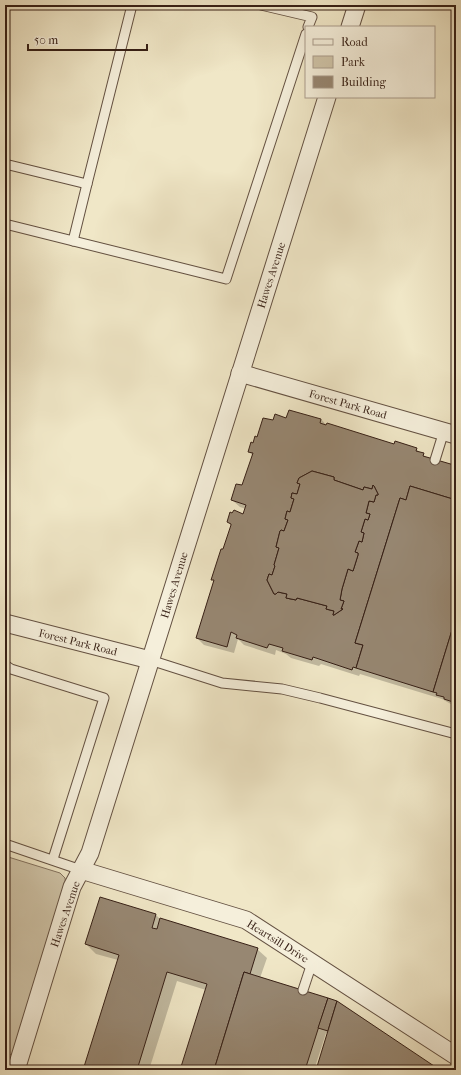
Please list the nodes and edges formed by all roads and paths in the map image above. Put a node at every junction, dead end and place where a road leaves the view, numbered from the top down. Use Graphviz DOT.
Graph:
graph roads {
  1 [pos="132,5"];
  2 [pos="261,5"];
  3 [pos="357,5"];
  4 [pos="308,26"];
  5 [pos="350,26"];
  6 [pos="305,37"];
  7 [pos="327,98"];
  8 [pos="5,164"];
  9 [pos="87,184"];
  10 [pos="5,224"];
  11 [pos="72,241"];
  12 [pos="240,373"];
  13 [pos="450,434"];
  14 [pos="435,460"];
  15 [pos="5,623"];
  16 [pos="150,660"];
  17 [pos="5,665"];
  18 [pos="456,734"];
  19 [pos="5,844"];
  20 [pos="52,859"];
  21 [pos="81,870"];
  22 [pos="312,962"];
  23 [pos="303,990"];
  24 [pos="456,1056"];
  25 [pos="16,1070"];
  1 -- 9 [label="lane"];
  2 -- 4 [label="lane"];
  3 -- 5 [label="street"];
  6 -- 11 [label="lane"];
  7 -- 12 [label="street, Hawes Avenue"];
  8 -- 9 [label="lane"];
  9 -- 11 [label="lane"];
  10 -- 11 [label="lane"];
  12 -- 13 [label="street, Forest Park Road"];
  12 -- 16 [label="street, Hawes Avenue"];
  13 -- 14 [label="lane"];
  15 -- 16 [label="street, Forest Park Road"];
  16 -- 18 [label="lane"];
  16 -- 21 [label="street, Hawes Avenue"];
  17 -- 20 [label="lane"];
  19 -- 20 [label="lane"];
  20 -- 21 [label="lane"];
  21 -- 22 [label="street, Heartsill Drive"];
  21 -- 25 [label="street, Hawes Avenue"];
  22 -- 23 [label="lane"];
  22 -- 24 [label="street, Heartsill Drive"];
}
